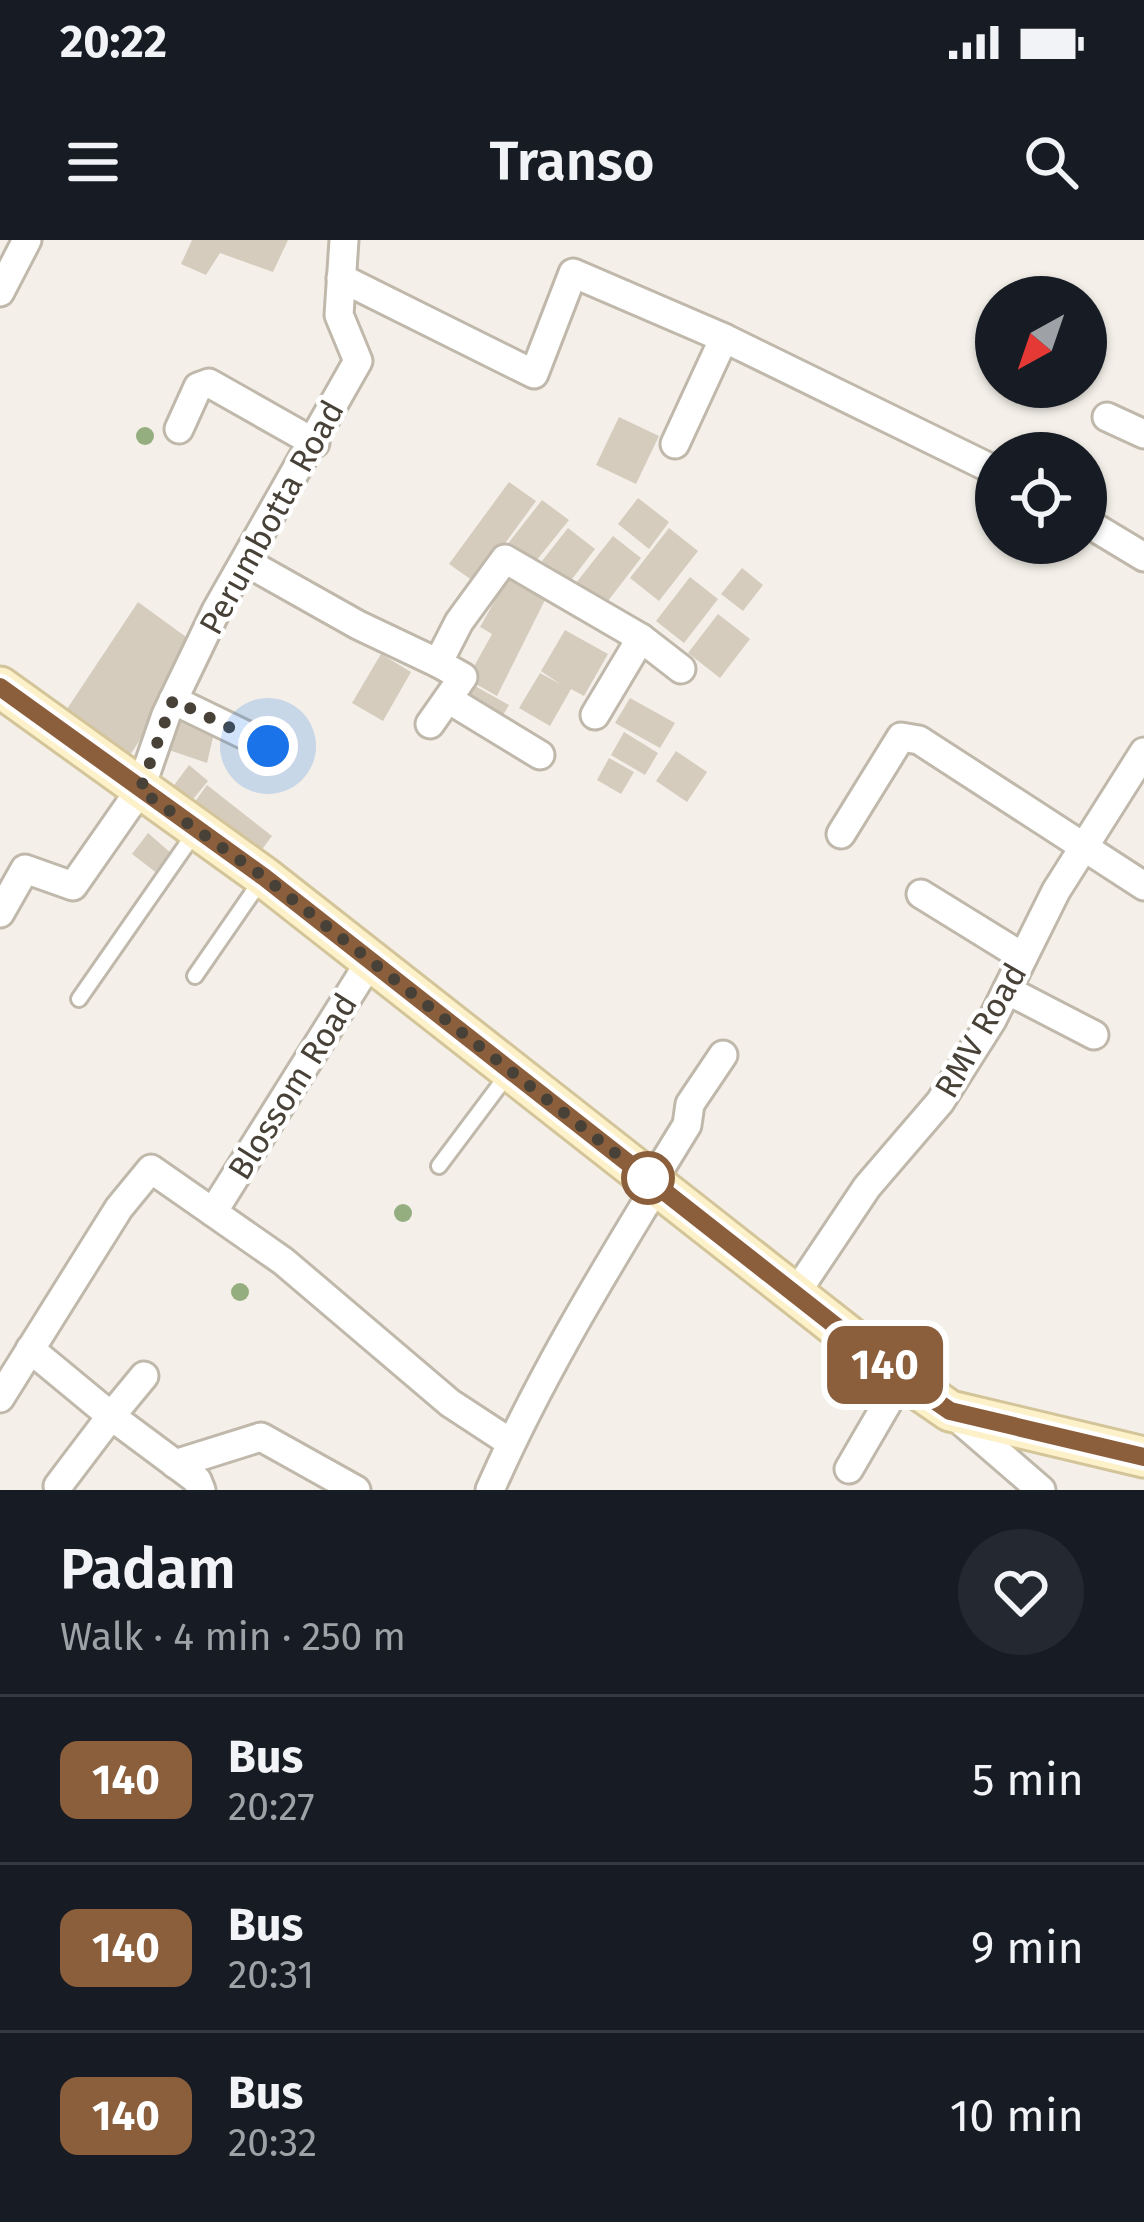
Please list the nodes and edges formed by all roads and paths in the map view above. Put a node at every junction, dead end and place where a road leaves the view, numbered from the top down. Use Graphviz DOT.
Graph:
graph roads {
  1 [pos="27,240"];
  2 [pos="344,240"];
  3 [pos="341,278"];
  4 [pos="0,292"];
  5 [pos="724,338"];
  6 [pos="1107,417"];
  7 [pos="179,429"];
  8 [pos="1144,434"];
  9 [pos="315,443"];
  10 [pos="675,444"];
  11 [pos="975,461"];
  12 [pos="1107,535"];
  13 [pos="1144,557"];
  14 [pos="246,562"];
  15 [pos="641,638"];
  16 [pos="438,663"];
  17 [pos="681,669"];
  18 [pos="0,687"];
  19 [pos="448,699"];
  20 [pos="173,700"];
  21 [pos="595,715"];
  22 [pos="430,724"];
  23 [pos="268,746"];
  24 [pos="1144,752"];
  25 [pos="540,755"];
  26 [pos="140,790"];
  27 [pos="197,830"];
  28 [pos="841,834"];
  29 [pos="1085,845"];
  30 [pos="264,877"];
  31 [pos="1144,886"];
  32 [pos="921,894"];
  33 [pos="0,913"];
  34 [pos="1023,957"];
  35 [pos="371,959"];
  36 [pos="195,976"];
  37 [pos="1007,990"];
  38 [pos="79,999"];
  39 [pos="1094,1035"];
  40 [pos="723,1055"];
  41 [pos="511,1070"];
  42 [pos="439,1166"];
  43 [pos="655,1184"];
  44 [pos="213,1212"];
  45 [pos="796,1293"];
  46 [pos="30,1349"];
  47 [pos="143,1376"];
  48 [pos="902,1378"];
  49 [pos="0,1398"];
  50 [pos="950,1411"];
  51 [pos="111,1416"];
  52 [pos="511,1443"];
  53 [pos="1144,1457"];
  54 [pos="175,1464"];
  55 [pos="849,1469"];
  56 [pos="58,1486"];
  57 [pos="201,1490"];
  58 [pos="356,1490"];
  59 [pos="490,1490"];
  60 [pos="1040,1490"];
  1 -- 4 [label="street"];
  2 -- 3 [label="street, Perumbotta Road"];
  3 -- 5 [label="street"];
  3 -- 9 [label="street, Perumbotta Road"];
  5 -- 10 [label="street"];
  5 -- 11 [label="street"];
  6 -- 8 [label="street"];
  7 -- 9 [label="street"];
  9 -- 14 [label="street, Perumbotta Road"];
  12 -- 13 [label="street"];
  14 -- 16 [label="street"];
  14 -- 20 [label="street, Perumbotta Road"];
  15 -- 16 [label="street"];
  15 -- 17 [label="street"];
  15 -- 21 [label="street"];
  16 -- 19 [label="street"];
  18 -- 26 [label="main road"];
  19 -- 22 [label="street"];
  19 -- 25 [label="street"];
  20 -- 23 [label="street"];
  20 -- 26 [label="street, Perumbotta Road"];
  24 -- 29 [label="street, RMV Road"];
  26 -- 27 [label="main road"];
  26 -- 33 [label="street, Perumbotta Road"];
  27 -- 30 [label="main road"];
  27 -- 38 [label="lane"];
  28 -- 29 [label="street"];
  29 -- 31 [label="street"];
  29 -- 34 [label="street, RMV Road"];
  30 -- 35 [label="main road"];
  30 -- 36 [label="lane"];
  32 -- 34 [label="street"];
  34 -- 37 [label="street, RMV Road"];
  35 -- 41 [label="main road"];
  35 -- 44 [label="street, Blossom Road"];
  37 -- 39 [label="street"];
  37 -- 45 [label="street, RMV Road"];
  40 -- 43 [label="street"];
  41 -- 42 [label="lane"];
  41 -- 43 [label="main road"];
  43 -- 45 [label="main road"];
  43 -- 52 [label="street"];
  44 -- 46 [label="street"];
  44 -- 52 [label="street"];
  45 -- 48 [label="main road"];
  46 -- 49 [label="street"];
  46 -- 51 [label="street"];
  47 -- 51 [label="street"];
  48 -- 50 [label="main road"];
  48 -- 55 [label="street"];
  50 -- 53 [label="main road"];
  50 -- 60 [label="street"];
  51 -- 54 [label="street"];
  51 -- 56 [label="street"];
  52 -- 59 [label="street"];
  54 -- 57 [label="street"];
  54 -- 58 [label="street"];
}
